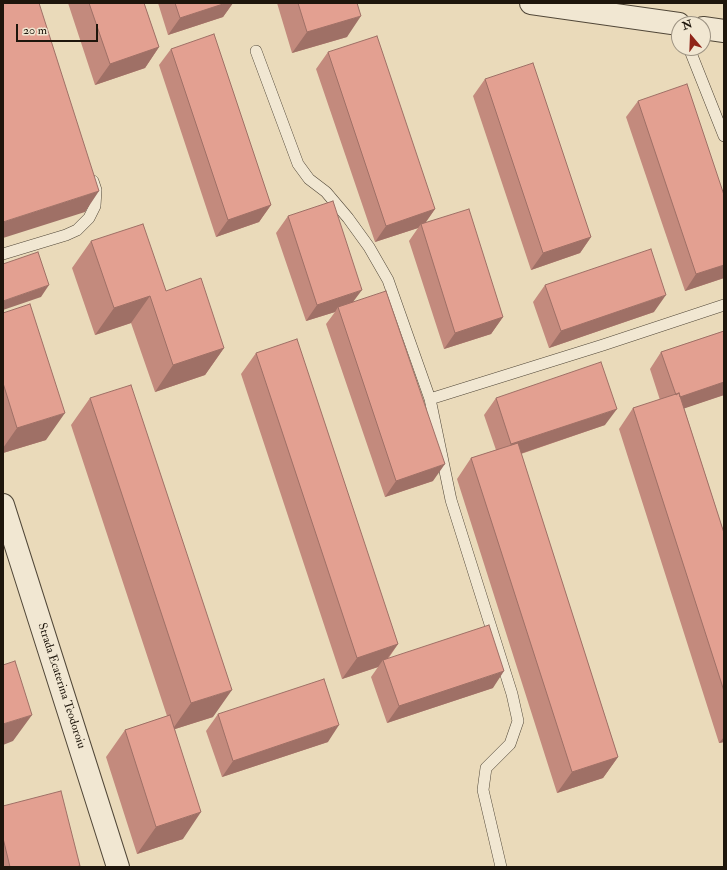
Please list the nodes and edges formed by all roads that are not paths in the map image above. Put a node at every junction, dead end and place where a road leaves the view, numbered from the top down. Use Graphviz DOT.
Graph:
graph roads {
  1 [pos="531,3"];
  2 [pos="671,23"];
  3 [pos="711,29"];
  4 [pos="724,31"];
  5 [pos="256,51"];
  6 [pos="692,56"];
  7 [pos="724,136"];
  8 [pos="88,167"];
  9 [pos="3,254"];
  10 [pos="724,305"];
  11 [pos="430,399"];
  12 [pos="3,505"];
  13 [pos="118,867"];
  14 [pos="501,867"];
  1 -- 2 [label="street"];
  3 -- 4 [label="street"];
  5 -- 11 [label="lane"];
  6 -- 7 [label="lane"];
  8 -- 9 [label="lane"];
  10 -- 11 [label="lane"];
  11 -- 14 [label="lane"];
  12 -- 13 [label="street, Strada Ecaterina Teodoroiu"];
}
